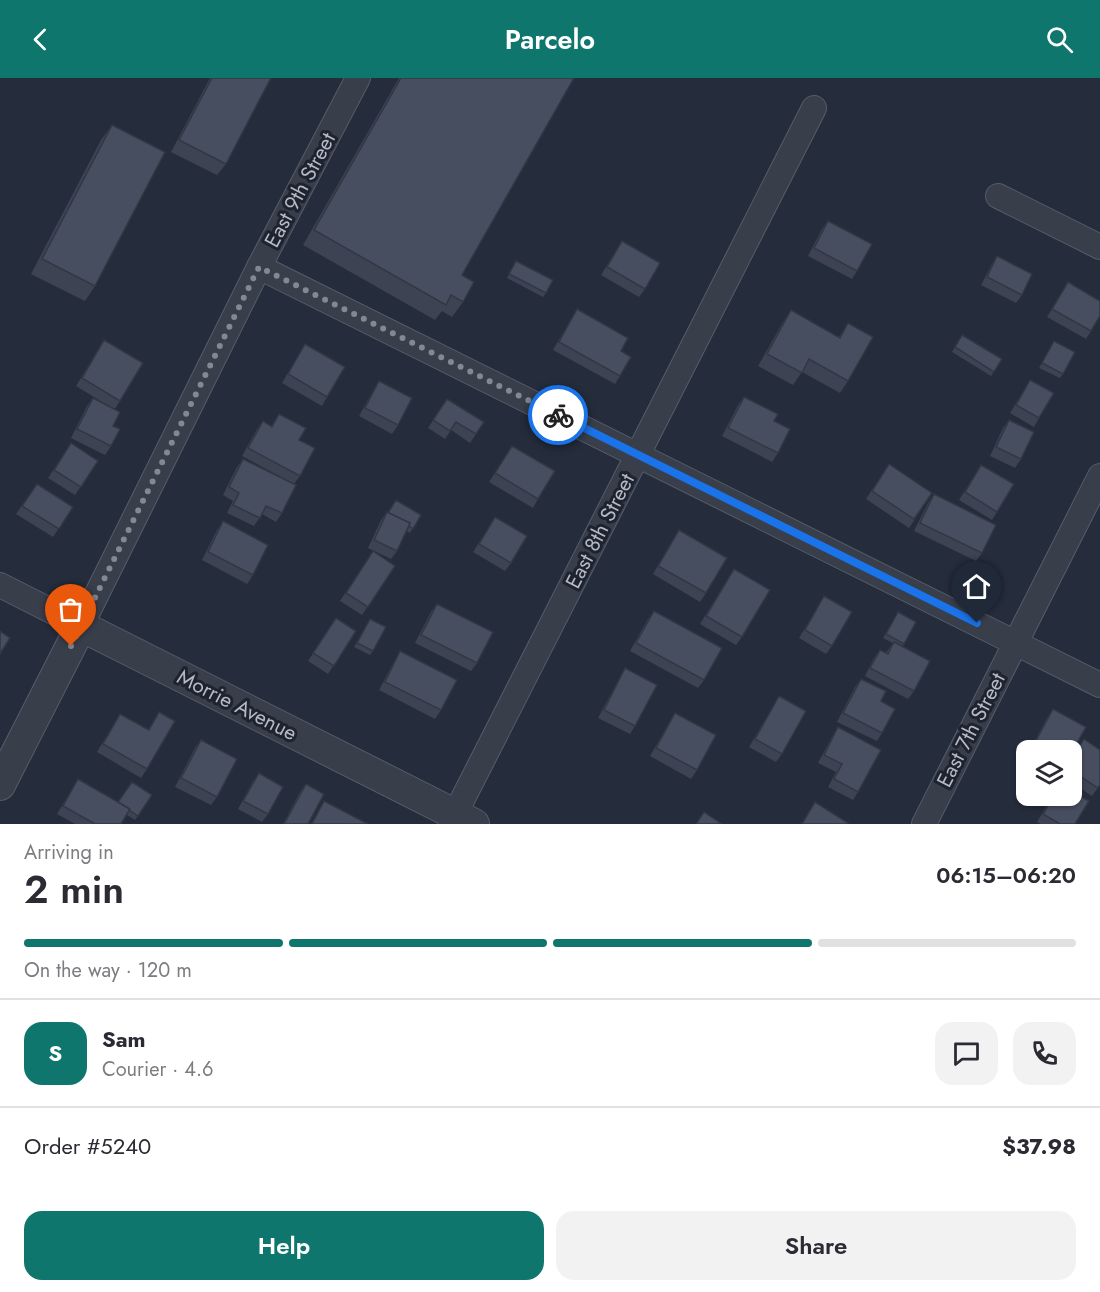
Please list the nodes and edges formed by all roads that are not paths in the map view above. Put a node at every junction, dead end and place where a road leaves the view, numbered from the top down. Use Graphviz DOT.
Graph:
graph roads {
  1 [pos="358,78"];
  2 [pos="814,108"];
  3 [pos="998,196"];
  4 [pos="1100,247"];
  5 [pos="259,267"];
  6 [pos="639,455"];
  7 [pos="1100,476"];
  8 [pos="0,585"];
  9 [pos="81,626"];
  10 [pos="1016,642"];
  11 [pos="1100,685"];
  12 [pos="0,785"];
  13 [pos="459,821"];
  14 [pos="924,824"];
  1 -- 5 [label="street, East 9th Street"];
  2 -- 6 [label="street, East 8th Street"];
  3 -- 4 [label="street"];
  5 -- 6 [label="street"];
  5 -- 9 [label="street, East 9th Street"];
  6 -- 10 [label="street"];
  6 -- 13 [label="street, East 8th Street"];
  7 -- 10 [label="street, East 7th Street"];
  8 -- 9 [label="street, Morrie Avenue"];
  9 -- 12 [label="street, East 9th Street"];
  9 -- 13 [label="street, Morrie Avenue"];
  10 -- 11 [label="street"];
  10 -- 14 [label="street, East 7th Street"];
}
